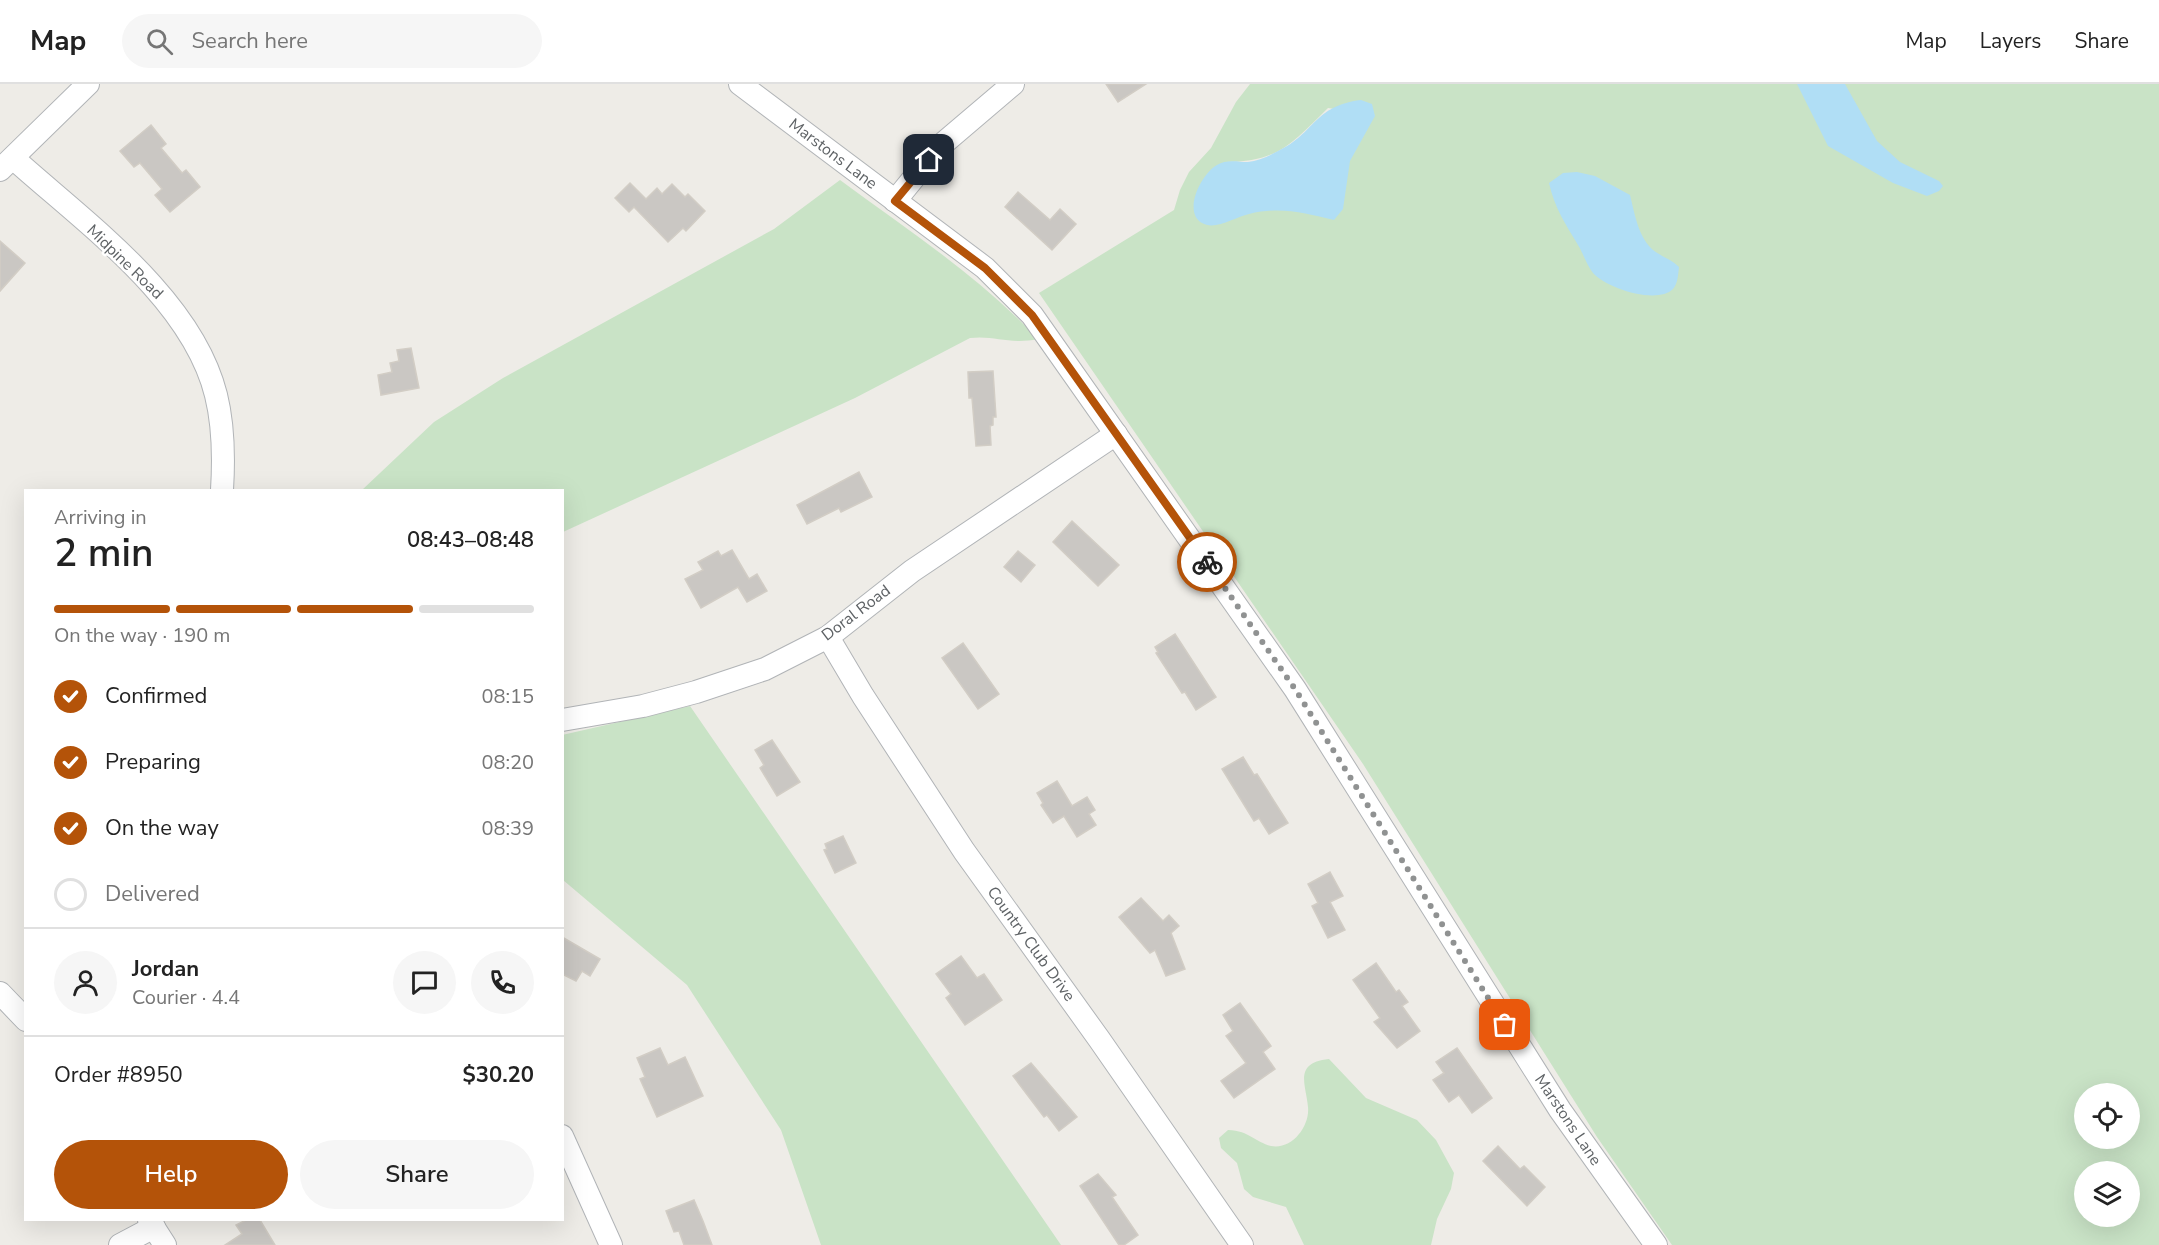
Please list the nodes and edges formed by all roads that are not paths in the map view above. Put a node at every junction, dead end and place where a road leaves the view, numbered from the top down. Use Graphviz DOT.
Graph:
graph roads {
  1 [pos="88,84"];
  2 [pos="740,84"];
  3 [pos="1013,84"];
  4 [pos="6,164"];
  5 [pos="895,201"];
  6 [pos="1116,434"];
  7 [pos="222,489"];
  8 [pos="828,637"];
  9 [pos="564,720"];
  10 [pos="0,993"];
  11 [pos="24,1018"];
  12 [pos="564,1140"];
  13 [pos="156,1230"];
  14 [pos="120,1245"];
  15 [pos="611,1245"];
  16 [pos="1242,1245"];
  17 [pos="1656,1245"];
  1 -- 4 [label="street"];
  2 -- 5 [label="street, Marstons Lane"];
  3 -- 5 [label="street"];
  4 -- 7 [label="street, Midpine Road"];
  5 -- 6 [label="street, Marstons Lane"];
  6 -- 8 [label="street, Doral Road"];
  6 -- 17 [label="street, Marstons Lane"];
  8 -- 9 [label="street, Doral Road"];
  8 -- 16 [label="street, Country Club Drive"];
  10 -- 11 [label="street"];
  12 -- 15 [label="street"];
  13 -- 14 [label="street"];
}
